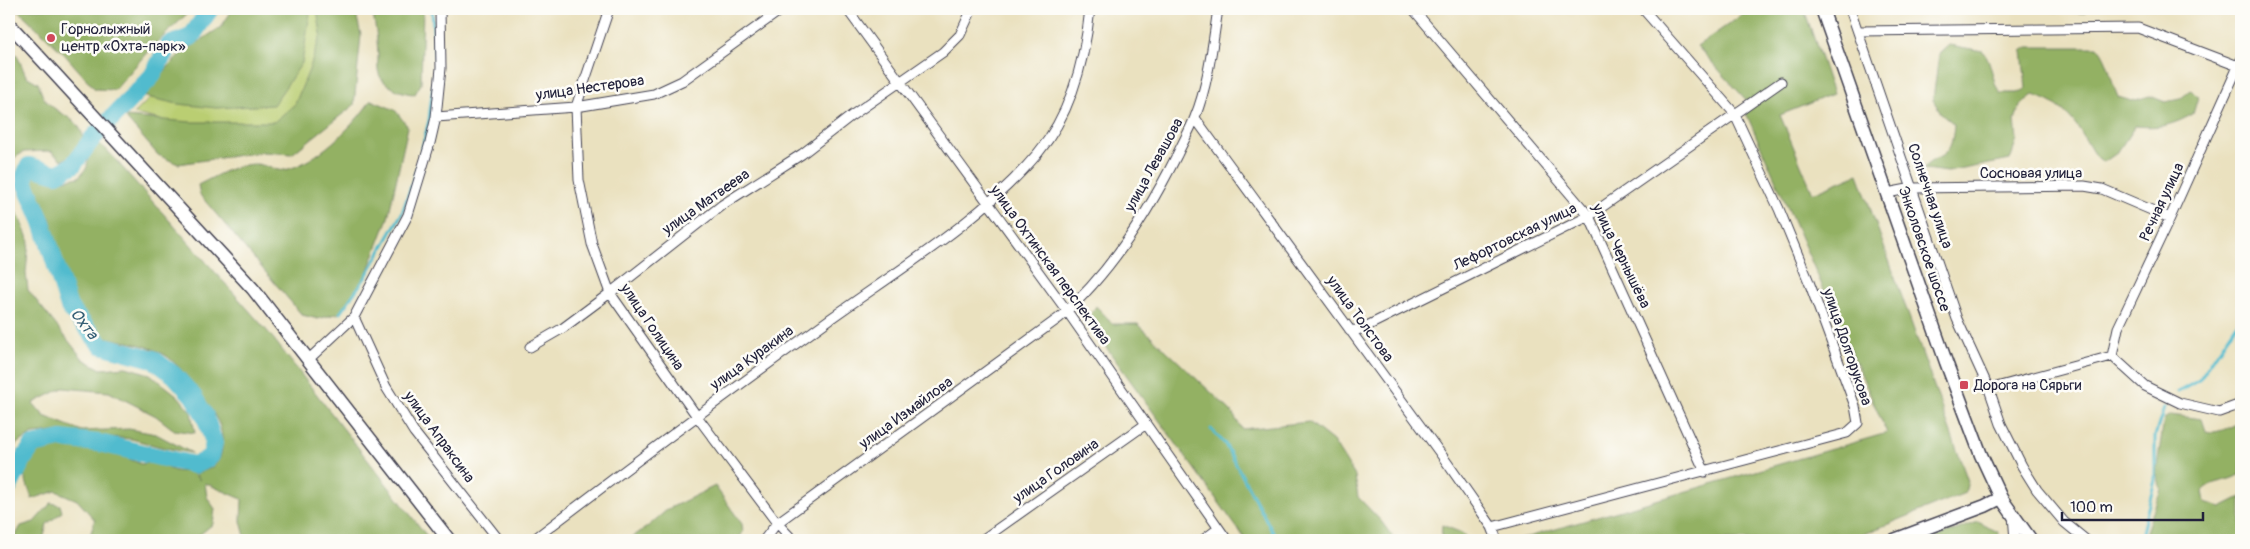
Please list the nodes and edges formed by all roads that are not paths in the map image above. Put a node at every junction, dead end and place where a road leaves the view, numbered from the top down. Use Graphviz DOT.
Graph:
graph roads {
  1 [pos="440,9"];
  2 [pos="609,9"];
  3 [pos="782,9"];
  4 [pos="848,9"];
  5 [pos="972,9"];
  6 [pos="1090,9"];
  7 [pos="1218,9"];
  8 [pos="1413,9"];
  9 [pos="1643,9"];
  10 [pos="1822,9"];
  11 [pos="1850,9"];
  12 [pos="9,24"];
  13 [pos="1858,31"];
  14 [pos="2240,63"];
  15 [pos="900,82"];
  16 [pos="1781,82"];
  17 [pos="576,107"];
  18 [pos="1734,113"];
  19 [pos="436,117"];
  20 [pos="1195,118"];
  21 [pos="1912,188"];
  22 [pos="1887,193"];
  23 [pos="990,204"];
  24 [pos="1589,216"];
  25 [pos="2170,218"];
  26 [pos="610,294"];
  27 [pos="1067,311"];
  28 [pos="354,317"];
  29 [pos="1350,331"];
  30 [pos="530,347"];
  31 [pos="2112,356"];
  32 [pos="309,359"];
  33 [pos="1989,389"];
  34 [pos="2241,404"];
  35 [pos="696,415"];
  36 [pos="1146,424"];
  37 [pos="1705,472"];
  38 [pos="2001,498"];
  39 [pos="2013,515"];
  40 [pos="777,523"];
  41 [pos="1492,527"];
  42 [pos="1218,528"];
  43 [pos="449,540"];
  44 [pos="499,540"];
  45 [pos="533,540"];
  46 [pos="764,540"];
  47 [pos="793,540"];
  48 [pos="982,540"];
  49 [pos="1203,540"];
  50 [pos="1226,540"];
  51 [pos="1497,540"];
  52 [pos="1894,540"];
  53 [pos="2016,540"];
  54 [pos="2031,540"];
  55 [pos="2086,540"];
  1 -- 19 [label="street"];
  2 -- 17 [label="street, улица Голицина"];
  3 -- 17 [label="street, улица Нестерова"];
  4 -- 15 [label="street, улица Охтинская перспектива"];
  5 -- 15 [label="street, улица Матвеева"];
  6 -- 23 [label="street, улица Куракина"];
  7 -- 20 [label="street, улица Левашова"];
  8 -- 24 [label="street, улица Чернышёва"];
  9 -- 18 [label="street, улица Долгорукова"];
  10 -- 22 [label="street, Энколовское шоссе"];
  11 -- 13 [label="street, Солнечная улица"];
  12 -- 32 [label="street"];
  13 -- 14 [label="street"];
  13 -- 21 [label="street, Солнечная улица"];
  14 -- 25 [label="street, Речная улица"];
  15 -- 23 [label="street, улица Охтинская перспектива"];
  15 -- 26 [label="street, улица Матвеева"];
  16 -- 18 [label="street, Лефортовская улица"];
  17 -- 19 [label="street, улица Нестерова"];
  17 -- 26 [label="street, улица Голицина"];
  18 -- 24 [label="street, Лефортовская улица"];
  18 -- 37 [label="street, улица Долгорукова"];
  19 -- 28 [label="street"];
  20 -- 27 [label="street, улица Левашова"];
  20 -- 29 [label="street, улица Толстова"];
  21 -- 22 [label="street, Сосновая улица"];
  21 -- 25 [label="street, Сосновая улица"];
  21 -- 33 [label="street, Солнечная улица"];
  22 -- 38 [label="street, Энколовское шоссе"];
  23 -- 27 [label="street, улица Охтинская перспектива"];
  23 -- 35 [label="street, улица Куракина"];
  24 -- 29 [label="street, Лефортовская улица"];
  24 -- 37 [label="street, улица Чернышёва"];
  25 -- 31 [label="street, Речная улица"];
  26 -- 30 [label="street, улица Матвеева"];
  26 -- 35 [label="street, улица Голицина"];
  27 -- 36 [label="street, улица Охтинская перспектива"];
  27 -- 40 [label="street, улица Измайлова"];
  28 -- 32 [label="street"];
  28 -- 44 [label="street, улица Апраксина"];
  29 -- 41 [label="street, улица Толстова"];
  31 -- 33 [label="street"];
  31 -- 34 [label="street"];
  32 -- 43 [label="street"];
  33 -- 55 [label="street, Солнечная улица"];
  35 -- 40 [label="street, улица Голицина"];
  35 -- 45 [label="street, улица Куракина"];
  36 -- 42 [label="street, улица Охтинская перспектива"];
  36 -- 48 [label="street, улица Головина"];
  37 -- 41 [label="street, улица Долгорукова"];
  38 -- 39 [label="street, Энколовское шоссе"];
  38 -- 52 [label="street"];
  39 -- 53 [label="street"];
  39 -- 54 [label="street, Энколовское шоссе"];
  40 -- 46 [label="street, улица Измайлова"];
  40 -- 47 [label="street, улица Голицина"];
  41 -- 51 [label="street, улица Толстова"];
  42 -- 49 [label="street"];
  42 -- 50 [label="street, улица Охтинская перспектива"];
}
